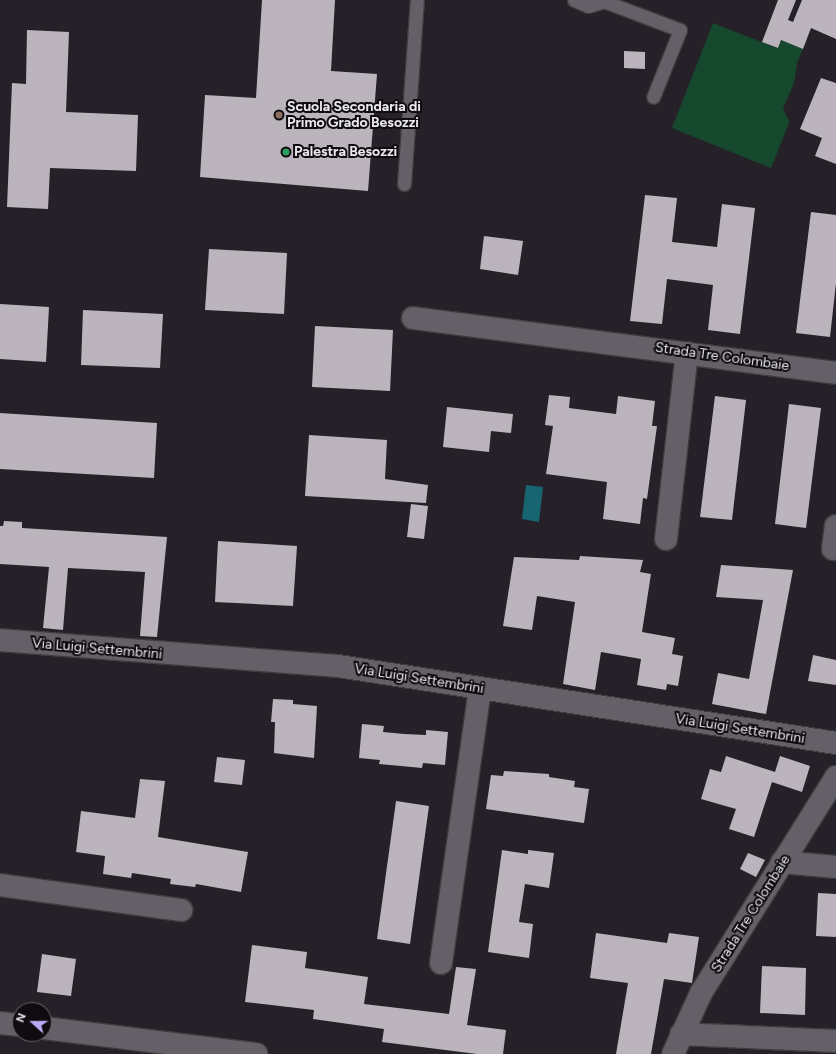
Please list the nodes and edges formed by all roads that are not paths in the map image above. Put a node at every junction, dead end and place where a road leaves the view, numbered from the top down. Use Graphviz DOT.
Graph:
graph roads {
  1 [pos="417,0"];
  2 [pos="574,0"];
  3 [pos="607,1"];
  4 [pos="653,97"];
  5 [pos="404,184"];
  6 [pos="413,318"];
  7 [pos="686,353"];
  8 [pos="836,373"];
  9 [pos="836,526"];
  10 [pos="666,539"];
  11 [pos="833,549"];
  12 [pos="0,640"];
  13 [pos="480,690"];
  14 [pos="836,743"];
  15 [pos="836,777"];
  16 [pos="782,862"];
  17 [pos="836,868"];
  18 [pos="0,885"];
  19 [pos="181,910"];
  20 [pos="441,963"];
  21 [pos="0,1023"];
  22 [pos="12,1024"];
  23 [pos="52,1029"];
  24 [pos="681,1034"];
  25 [pos="836,1041"];
  26 [pos="256,1054"];
  27 [pos="673,1054"];
  1 -- 5 [label="lane"];
  2 -- 3 [label="lane"];
  3 -- 4 [label="lane"];
  6 -- 7 [label="street, Strada Tre Colombaie"];
  7 -- 8 [label="street, Strada Tre Colombaie"];
  7 -- 10 [label="street"];
  9 -- 11 [label="street"];
  12 -- 13 [label="street, Via Luigi Settembrini"];
  13 -- 14 [label="street, Via Luigi Settembrini"];
  13 -- 20 [label="street"];
  15 -- 16 [label="street, Strada Tre Colombaie"];
  16 -- 17 [label="street"];
  16 -- 24 [label="street, Strada Tre Colombaie"];
  18 -- 19 [label="street"];
  21 -- 22 [label="street"];
  23 -- 26 [label="street"];
  24 -- 25 [label="street"];
  24 -- 27 [label="street, Strada Tre Colombaie"];
}
